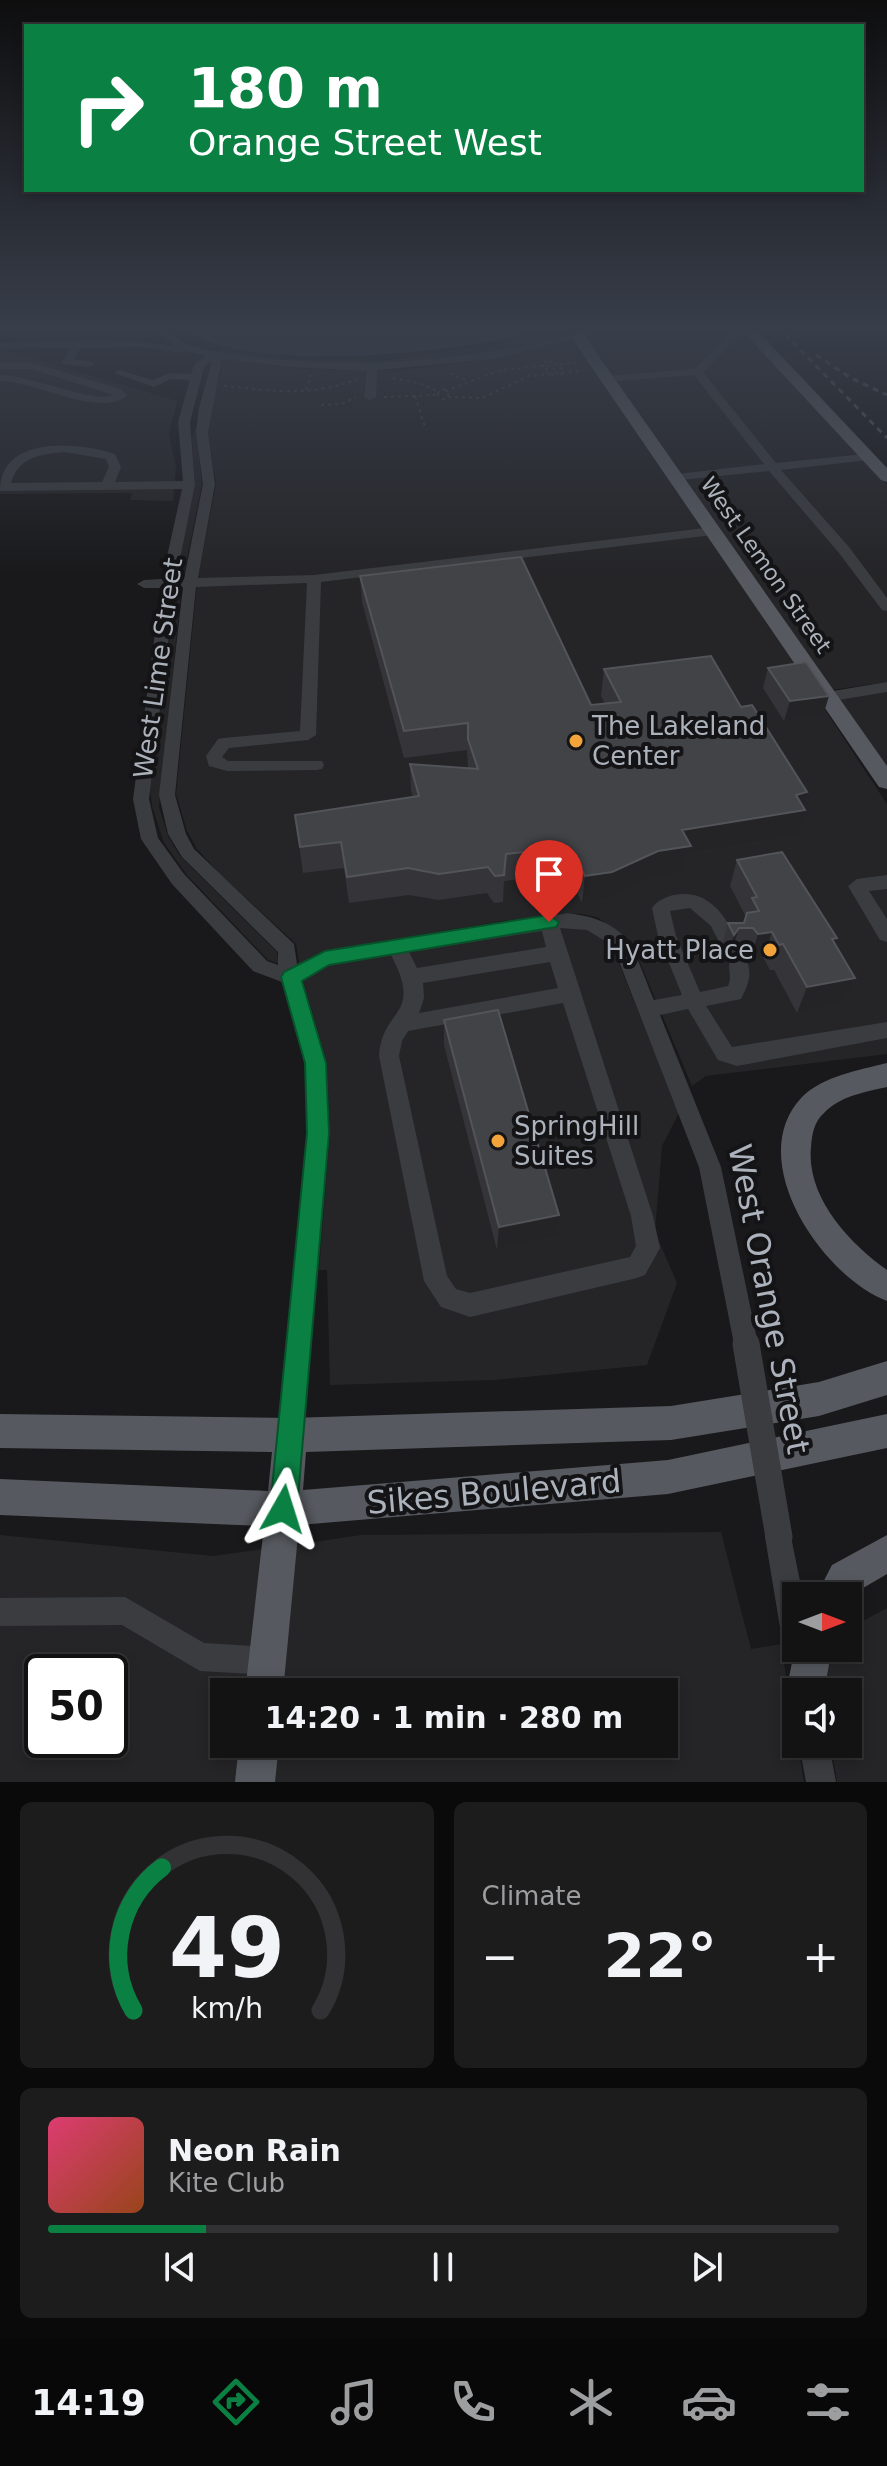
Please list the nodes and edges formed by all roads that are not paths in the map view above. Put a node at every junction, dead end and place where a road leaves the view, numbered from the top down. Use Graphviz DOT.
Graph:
graph roads {
  1 [pos="188,409"];
  2 [pos="205,409"];
  3 [pos="628,409"];
  4 [pos="727,409"];
  5 [pos="824,409"];
  6 [pos="868,456"];
  7 [pos="773,467"];
  8 [pos="887,477"];
  9 [pos="677,478"];
  10 [pos="189,485"];
  11 [pos="107,486"];
  12 [pos="2,487"];
  13 [pos="713,531"];
  14 [pos="314,579"];
  15 [pos="190,583"];
  16 [pos="144,584"];
  17 [pos="169,584"];
  18 [pos="887,607"];
  19 [pos="887,687"];
  20 [pos="827,697"];
  21 [pos="316,765"];
  22 [pos="887,782"];
  23 [pos="887,882"];
  24 [pos="549,922"];
  25 [pos="887,935"];
  26 [pos="728,941"];
  27 [pos="396,946"];
  28 [pos="557,953"];
  29 [pos="738,962"];
  30 [pos="291,977"];
  31 [pos="411,977"];
  32 [pos="570,994"];
  33 [pos="696,1001"];
  34 [pos="648,1009"];
  35 [pos="406,1023"];
  36 [pos="887,1030"];
  37 [pos="887,1075"];
  38 [pos="887,1286"];
  39 [pos="887,1378"];
  40 [pos="0,1431"];
  41 [pos="887,1431"];
  42 [pos="291,1435"];
  43 [pos="0,1497"];
  44 [pos="283,1509"];
  45 [pos="887,1553"];
  46 [pos="786,1582"];
  47 [pos="843,1582"];
  48 [pos="0,1612"];
  49 [pos="266,1676"];
  50 [pos="258,1758"];
  51 [pos="817,1758"];
  52 [pos="255,1782"];
  53 [pos="821,1782"];
  1 -- 10 [label="street, West Lime Street"];
  2 -- 15 [label="street"];
  3 -- 9 [label="main road, West Lemon Street"];
  4 -- 7 [label="street"];
  5 -- 6 [label="main road"];
  6 -- 7 [label="street"];
  6 -- 8 [label="main road"];
  7 -- 9 [label="street"];
  7 -- 18 [label="street"];
  9 -- 13 [label="main road, West Lemon Street"];
  10 -- 11 [label="street"];
  10 -- 17 [label="street, West Lime Street"];
  11 -- 12 [label="street"];
  11 -- 12 [label="street"];
  13 -- 14 [label="street"];
  13 -- 20 [label="main road, West Lemon Street"];
  14 -- 15 [label="street"];
  14 -- 21 [label="street"];
  15 -- 17 [label="street"];
  15 -- 30 [label="street"];
  16 -- 17 [label="street"];
  17 -- 30 [label="street, West Lime Street"];
  19 -- 20 [label="street"];
  20 -- 22 [label="main road, West Lemon Street"];
  23 -- 25 [label="street"];
  24 -- 27 [label="street, West Orange Street"];
  24 -- 28 [label="street"];
  24 -- 34 [label="street, West Orange Street"];
  26 -- 33 [label="street"];
  27 -- 30 [label="street, West Orange Street"];
  27 -- 31 [label="street"];
  28 -- 31 [label="street"];
  28 -- 32 [label="street"];
  29 -- 33 [label="street"];
  30 -- 42 [label="street"];
  31 -- 35 [label="street"];
  32 -- 35 [label="street"];
  32 -- 35 [label="street"];
  33 -- 34 [label="street"];
  33 -- 36 [label="street"];
  34 -- 46 [label="street, West Orange Street, bridge"];
  37 -- 38 [label="main road"];
  39 -- 42 [label="main road, Sikes Boulevard"];
  40 -- 42 [label="main road, Sikes Boulevard"];
  41 -- 44 [label="main road, Sikes Boulevard"];
  42 -- 44 [label="main road"];
  43 -- 44 [label="main road, Sikes Boulevard"];
  44 -- 49 [label="main road"];
  45 -- 47 [label="main road"];
  48 -- 49 [label="street"];
  50 -- 52 [label="main road"];
  51 -- 53 [label="street"];
}
